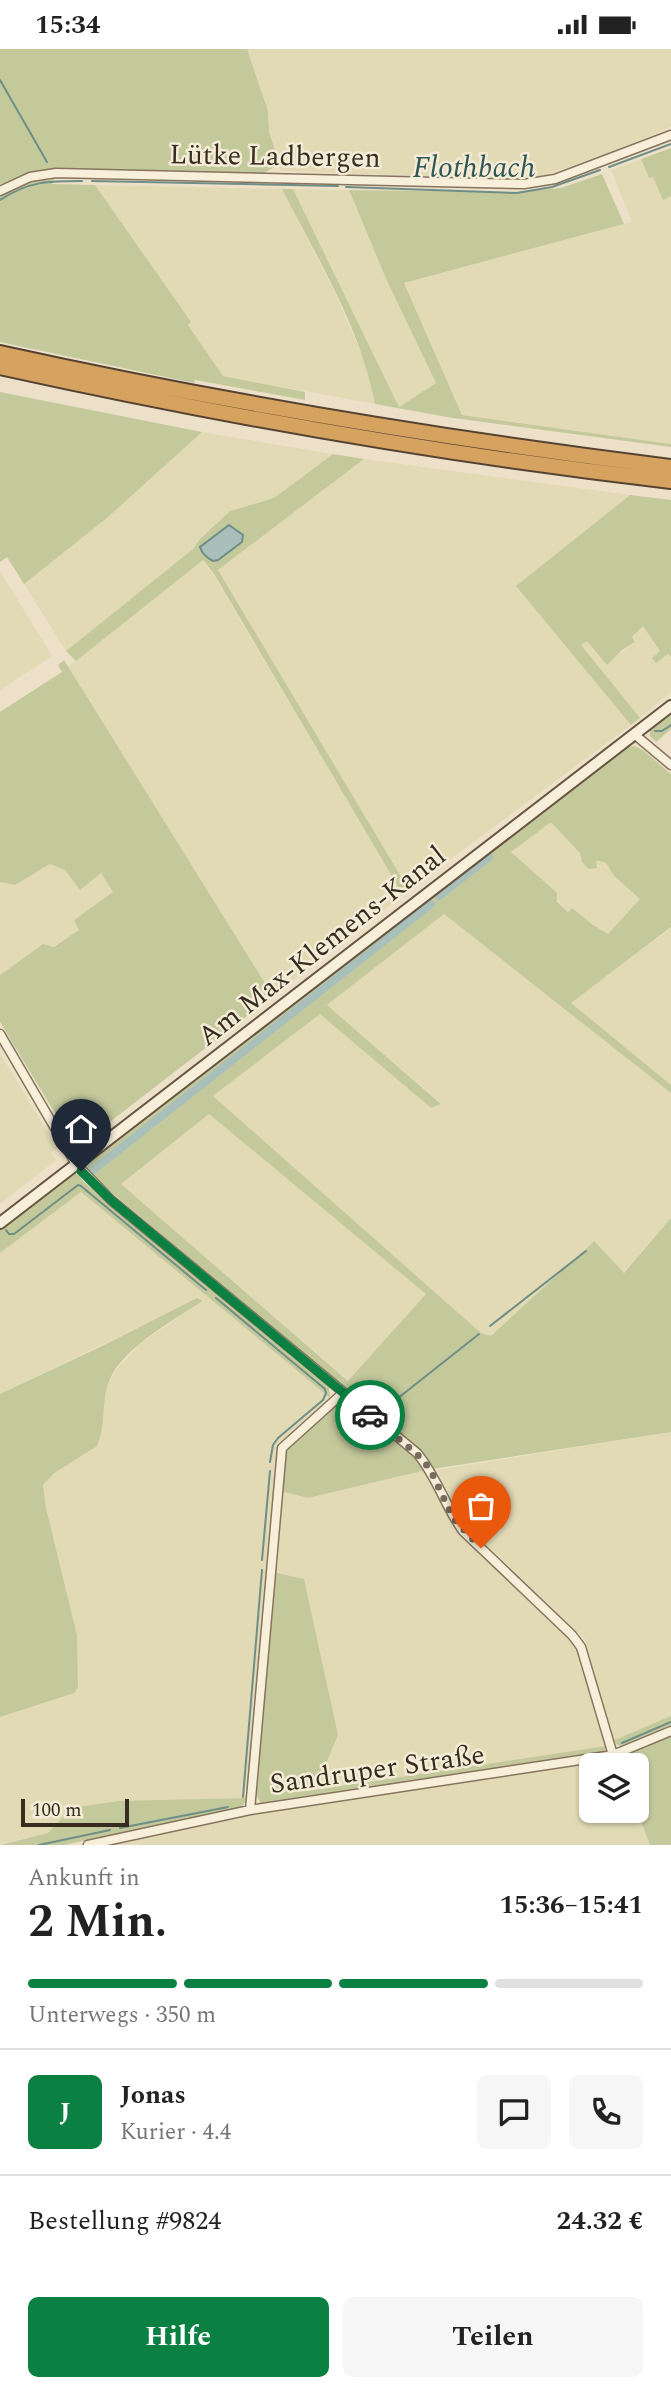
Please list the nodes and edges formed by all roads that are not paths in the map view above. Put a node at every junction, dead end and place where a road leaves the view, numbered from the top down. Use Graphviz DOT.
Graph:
graph roads {
  1 [pos="671,135"];
  2 [pos="0,191"];
  3 [pos="0,353"];
  4 [pos="0,367"];
  5 [pos="671,467"];
  6 [pos="671,481"];
  7 [pos="671,706"];
  8 [pos="634,734"];
  9 [pos="671,765"];
  10 [pos="0,1034"];
  11 [pos="76,1164"];
  12 [pos="0,1223"];
  13 [pos="343,1393"];
  14 [pos="671,1731"];
  15 [pos="612,1753"];
  16 [pos="618,1753"];
  17 [pos="579,1760"];
  18 [pos="250,1810"];
  19 [pos="88,1845"];
  1 -- 2 [label="street, Lütke Ladbergen"];
  3 -- 5 [label="highway"];
  4 -- 6 [label="highway"];
  7 -- 8 [label="main road, Am Max-Klemens-Kanal"];
  8 -- 9 [label="street"];
  8 -- 11 [label="main road, Am Max-Klemens-Kanal"];
  10 -- 11 [label="street"];
  11 -- 12 [label="main road, Am Max-Klemens-Kanal"];
  11 -- 13 [label="street"];
  13 -- 15 [label="street"];
  13 -- 18 [label="street"];
  14 -- 16 [label="street, Sandruper Straße"];
  17 -- 18 [label="street, Sandruper Straße"];
  18 -- 19 [label="street, Sandruper Straße"];
}
